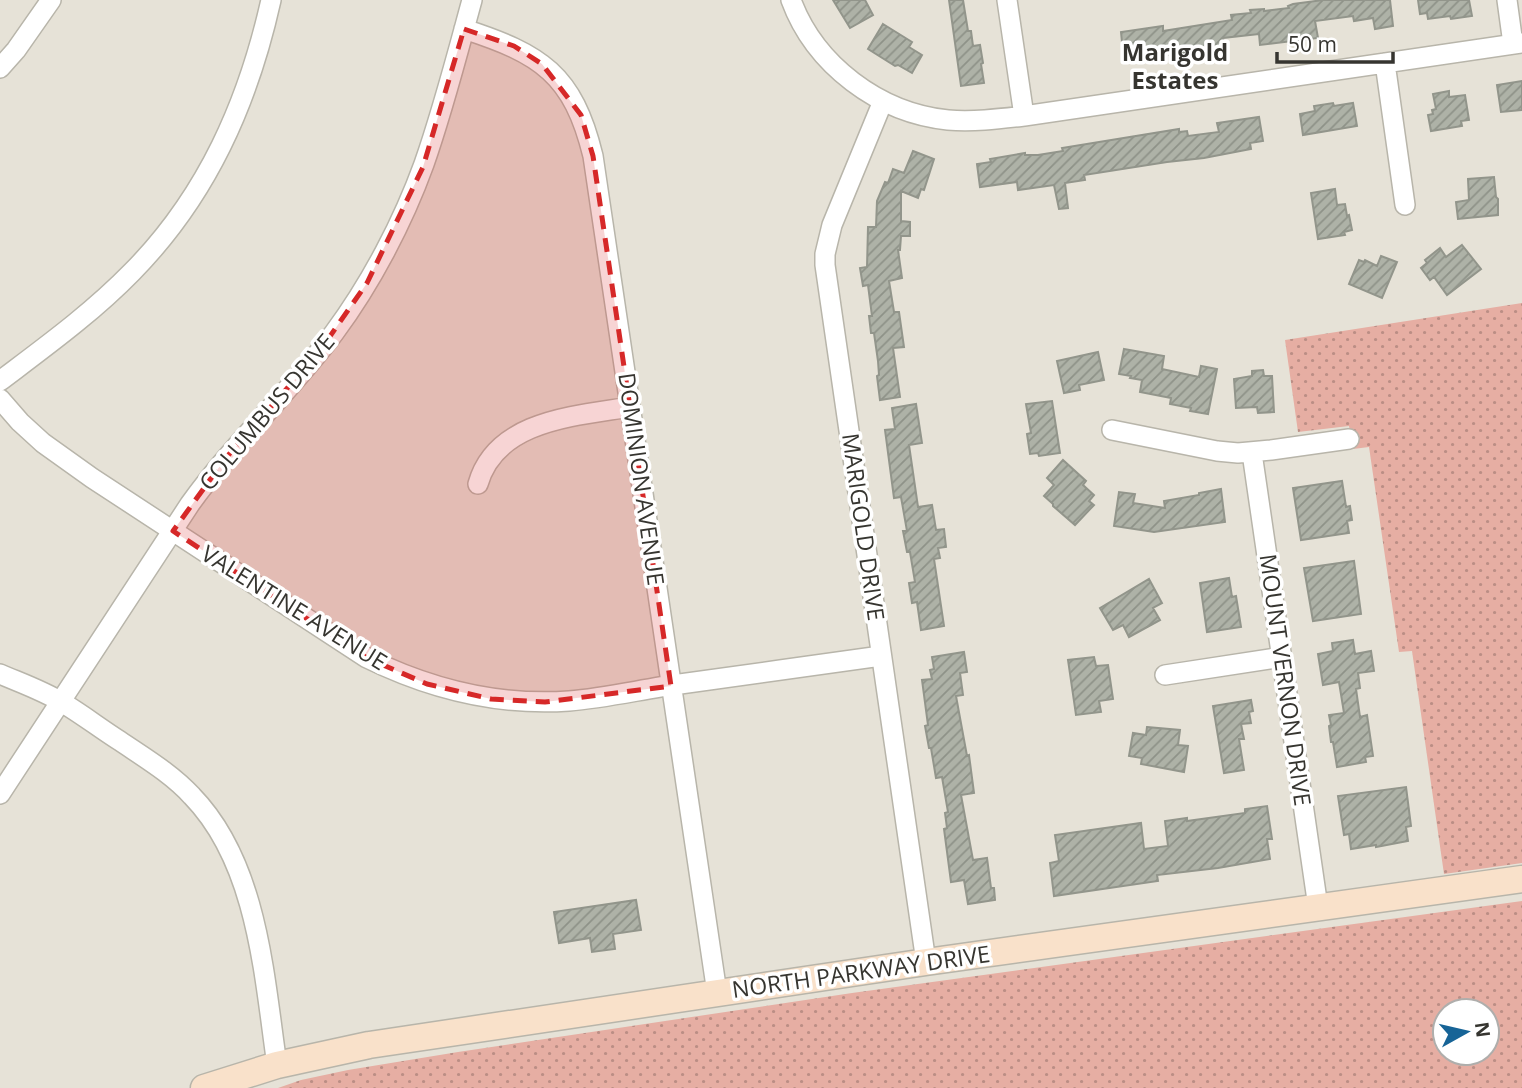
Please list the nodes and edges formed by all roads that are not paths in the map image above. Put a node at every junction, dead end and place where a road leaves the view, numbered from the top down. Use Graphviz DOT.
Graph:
graph roads {
  1 [pos="51,0"];
  2 [pos="271,0"];
  3 [pos="472,0"];
  4 [pos="791,0"];
  5 [pos="1007,0"];
  6 [pos="1507,0"];
  7 [pos="464,29"];
  8 [pos="1517,44"];
  9 [pos="1385,63"];
  10 [pos="0,68"];
  11 [pos="883,101"];
  12 [pos="1024,116"];
  13 [pos="1405,205"];
  14 [pos="0,381"];
  15 [pos="0,398"];
  16 [pos="630,407"];
  17 [pos="1112,430"];
  18 [pos="1349,439"];
  19 [pos="1252,453"];
  20 [pos="478,484"];
  21 [pos="173,531"];
  22 [pos="881,656"];
  23 [pos="1282,657"];
  24 [pos="0,674"];
  25 [pos="1166,675"];
  26 [pos="671,685"];
  27 [pos="61,701"];
  28 [pos="0,794"];
  29 [pos="1522,879"];
  30 [pos="1318,907"];
  31 [pos="926,962"];
  32 [pos="717,993"];
  33 [pos="277,1065"];
  34 [pos="204,1088"];
  1 -- 10 [label="street"];
  2 -- 14 [label="street"];
  3 -- 7 [label="street, COLUMBUS DRIVE"];
  4 -- 11 [label="street"];
  5 -- 12 [label="street"];
  6 -- 8 [label="street"];
  7 -- 16 [label="street, DOMINION AVENUE"];
  7 -- 21 [label="street, COLUMBUS DRIVE"];
  8 -- 9 [label="street"];
  9 -- 12 [label="street"];
  9 -- 13 [label="street"];
  11 -- 12 [label="street"];
  11 -- 22 [label="street, MARIGOLD DRIVE"];
  15 -- 21 [label="street, VALENTINE AVENUE"];
  16 -- 20 [label="street"];
  16 -- 26 [label="street, DOMINION AVENUE"];
  17 -- 19 [label="street"];
  18 -- 19 [label="street"];
  19 -- 23 [label="street, MOUNT VERNON DRIVE"];
  21 -- 26 [label="street, VALENTINE AVENUE"];
  21 -- 27 [label="street, COLUMBUS DRIVE"];
  22 -- 26 [label="street, VALENTINE AVENUE"];
  22 -- 31 [label="street, MARIGOLD DRIVE"];
  23 -- 25 [label="street"];
  23 -- 30 [label="street, MOUNT VERNON DRIVE"];
  24 -- 27 [label="street"];
  26 -- 32 [label="street, DOMINION AVENUE"];
  27 -- 28 [label="street, COLUMBUS DRIVE"];
  27 -- 33 [label="street"];
  29 -- 30 [label="main road, NORTH PARKWAY DRIVE"];
  30 -- 31 [label="main road, NORTH PARKWAY DRIVE"];
  31 -- 32 [label="main road, NORTH PARKWAY DRIVE"];
  32 -- 33 [label="main road, NORTH PARKWAY DRIVE"];
  33 -- 34 [label="main road, NORTH PARKWAY DRIVE"];
}
